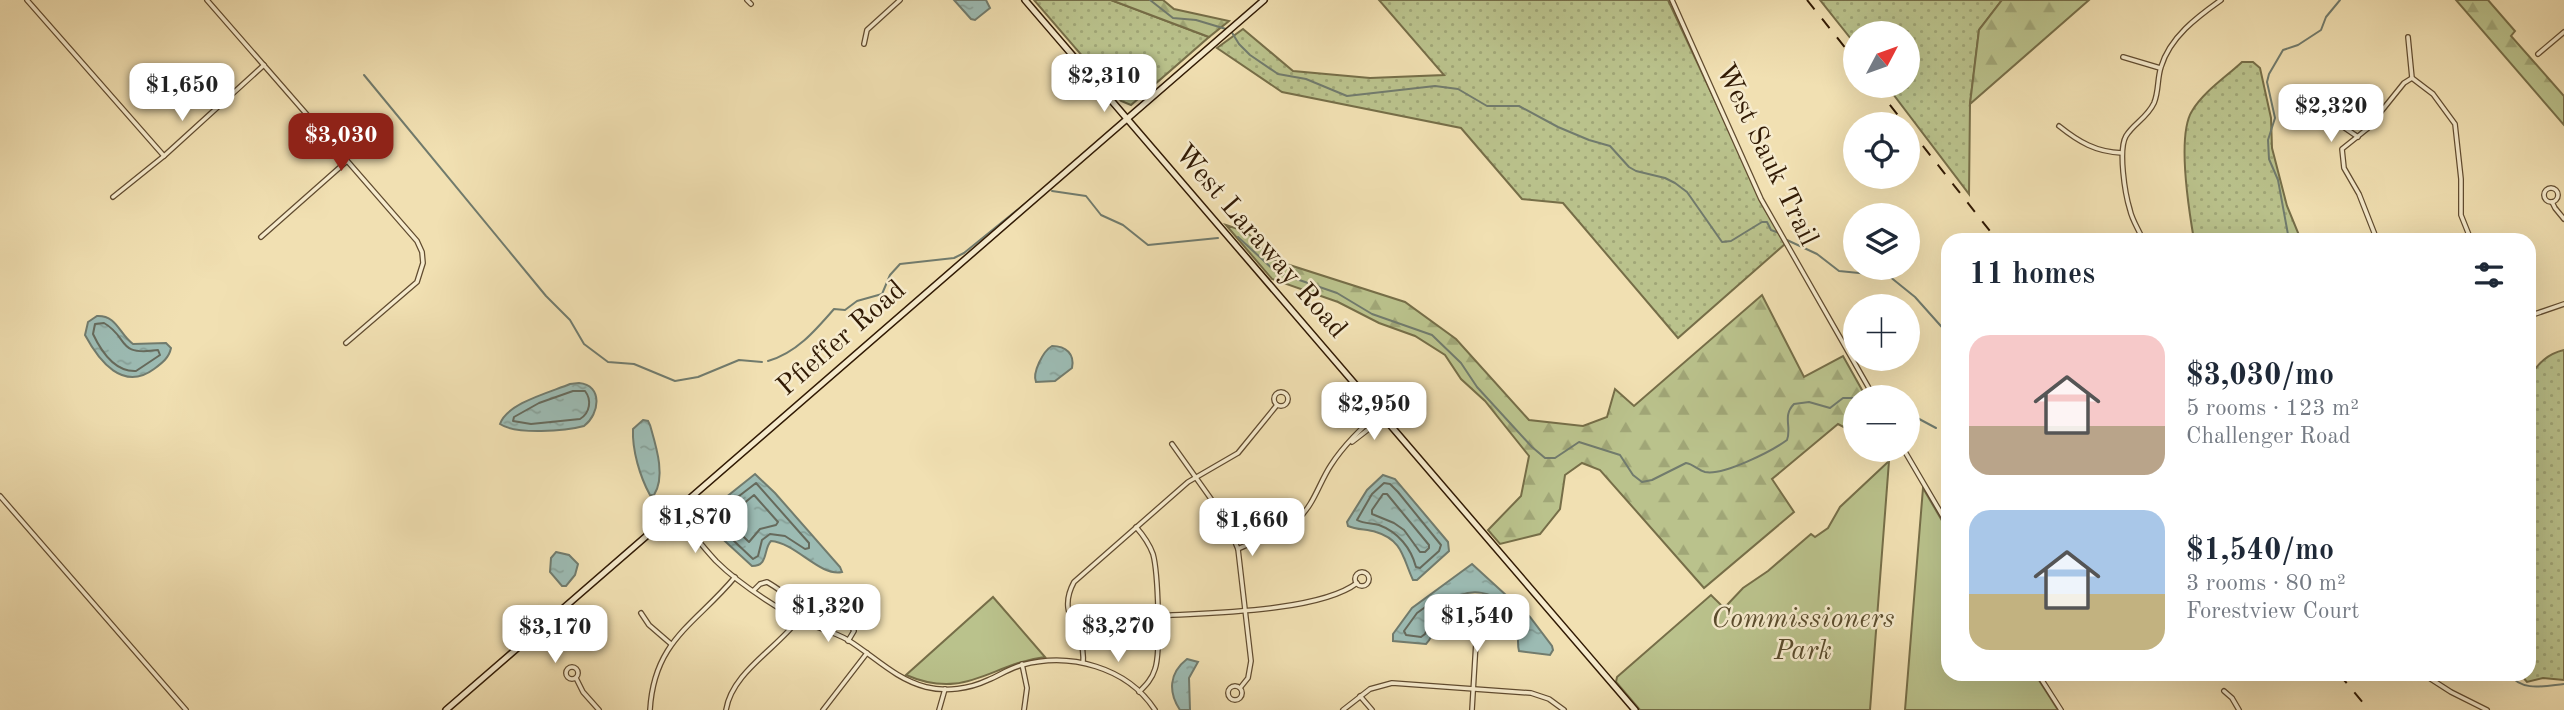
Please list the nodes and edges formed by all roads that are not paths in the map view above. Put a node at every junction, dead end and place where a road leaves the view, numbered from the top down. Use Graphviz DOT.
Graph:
graph roads {
  1 [pos="27,0"];
  2 [pos="207,0"];
  3 [pos="747,0"];
  4 [pos="901,0"];
  5 [pos="1025,0"];
  6 [pos="1264,0"];
  7 [pos="1672,0"];
  8 [pos="2221,0"];
  9 [pos="751,5"];
  10 [pos="2564,32"];
  11 [pos="2407,37"];
  12 [pos="864,44"];
  13 [pos="2538,54"];
  14 [pos="2123,57"];
  15 [pos="264,65"];
  16 [pos="2160,68"];
  17 [pos="2412,78"];
  18 [pos="2326,115"];
  19 [pos="1127,120"];
  20 [pos="2059,126"];
  21 [pos="2358,137"];
  22 [pos="2122,153"];
  23 [pos="164,156"];
  24 [pos="347,161"];
  25 [pos="113,197"];
  26 [pos="2552,202"];
  27 [pos="2564,219"];
  28 [pos="2140,233"];
  29 [pos="2374,233"];
  30 [pos="2468,233"];
  31 [pos="261,237"];
  32 [pos="2564,304"];
  33 [pos="2536,313"];
  34 [pos="346,343"];
  35 [pos="1867,385"];
  36 [pos="1277,405"];
  37 [pos="1381,415"];
  38 [pos="1172,444"];
  39 [pos="1911,462"];
  40 [pos="1197,476"];
  41 [pos="0,496"];
  42 [pos="675,512"];
  43 [pos="1941,513"];
  44 [pos="1136,527"];
  45 [pos="1238,548"];
  46 [pos="735,577"];
  47 [pos="1357,583"];
  48 [pos="754,590"];
  49 [pos="1246,610"];
  50 [pos="641,613"];
  51 [pos="1157,616"];
  52 [pos="798,620"];
  53 [pos="848,641"];
  54 [pos="1476,642"];
  55 [pos="671,644"];
  56 [pos="867,653"];
  57 [pos="1083,662"];
  58 [pos="1022,664"];
  59 [pos="576,678"];
  60 [pos="2042,681"];
  61 [pos="2435,681"];
  62 [pos="1240,688"];
  63 [pos="945,689"];
  64 [pos="1473,689"];
  65 [pos="2224,691"];
  66 [pos="1139,692"];
  67 [pos="1359,695"];
  68 [pos="187,710"];
  69 [pos="446,710"];
  70 [pos="599,710"];
  71 [pos="650,710"];
  72 [pos="726,710"];
  73 [pos="823,710"];
  74 [pos="939,710"];
  75 [pos="1024,710"];
  76 [pos="1155,710"];
  77 [pos="1343,710"];
  78 [pos="1372,710"];
  79 [pos="1472,710"];
  80 [pos="1564,710"];
  81 [pos="1635,710"];
  82 [pos="2060,710"];
  83 [pos="2239,710"];
  84 [pos="2487,710"];
  1 -- 23 [label="street"];
  2 -- 15 [label="street"];
  3 -- 9 [label="street"];
  4 -- 12 [label="street"];
  5 -- 19 [label="street, West Laraway Road"];
  6 -- 19 [label="street, Pfieffer Road"];
  7 -- 35 [label="street, West Sauk Trail"];
  8 -- 16 [label="street"];
  10 -- 13 [label="street"];
  11 -- 17 [label="street"];
  14 -- 16 [label="street"];
  15 -- 23 [label="street"];
  15 -- 24 [label="street"];
  16 -- 22 [label="street"];
  17 -- 21 [label="street"];
  17 -- 30 [label="street"];
  18 -- 21 [label="street"];
  19 -- 37 [label="street, West Laraway Road"];
  19 -- 42 [label="street, Pfieffer Road"];
  20 -- 22 [label="street"];
  21 -- 29 [label="street"];
  22 -- 28 [label="street"];
  23 -- 25 [label="street"];
  24 -- 31 [label="street"];
  24 -- 34 [label="street"];
  26 -- 27 [label="street"];
  32 -- 33 [label="street"];
  36 -- 40 [label="street"];
  37 -- 45 [label="street"];
  37 -- 81 [label="street, West Laraway Road"];
  38 -- 40 [label="street"];
  39 -- 43 [label="street"];
  40 -- 44 [label="street"];
  40 -- 45 [label="street"];
  41 -- 68 [label="street"];
  42 -- 46 [label="street"];
  42 -- 69 [label="street, Pfieffer Road"];
  44 -- 51 [label="street"];
  44 -- 57 [label="street"];
  45 -- 49 [label="street"];
  46 -- 48 [label="street"];
  46 -- 55 [label="street"];
  47 -- 49 [label="street"];
  48 -- 52 [label="street"];
  48 -- 53 [label="street"];
  49 -- 51 [label="street"];
  49 -- 62 [label="street"];
  50 -- 55 [label="street"];
  51 -- 66 [label="street"];
  52 -- 53 [label="street"];
  52 -- 72 [label="street"];
  53 -- 56 [label="street"];
  54 -- 64 [label="street"];
  55 -- 71 [label="street"];
  56 -- 63 [label="street"];
  56 -- 73 [label="street"];
  57 -- 58 [label="street"];
  57 -- 66 [label="street"];
  58 -- 63 [label="street"];
  58 -- 75 [label="street"];
  59 -- 70 [label="street"];
  60 -- 82 [label="street"];
  61 -- 84 [label="street"];
  62 -- 62 [label="street"];
  63 -- 74 [label="street"];
  64 -- 67 [label="street"];
  64 -- 79 [label="street"];
  64 -- 80 [label="street"];
  65 -- 83 [label="street"];
  66 -- 76 [label="street"];
  67 -- 77 [label="street"];
  67 -- 78 [label="street"];
}
